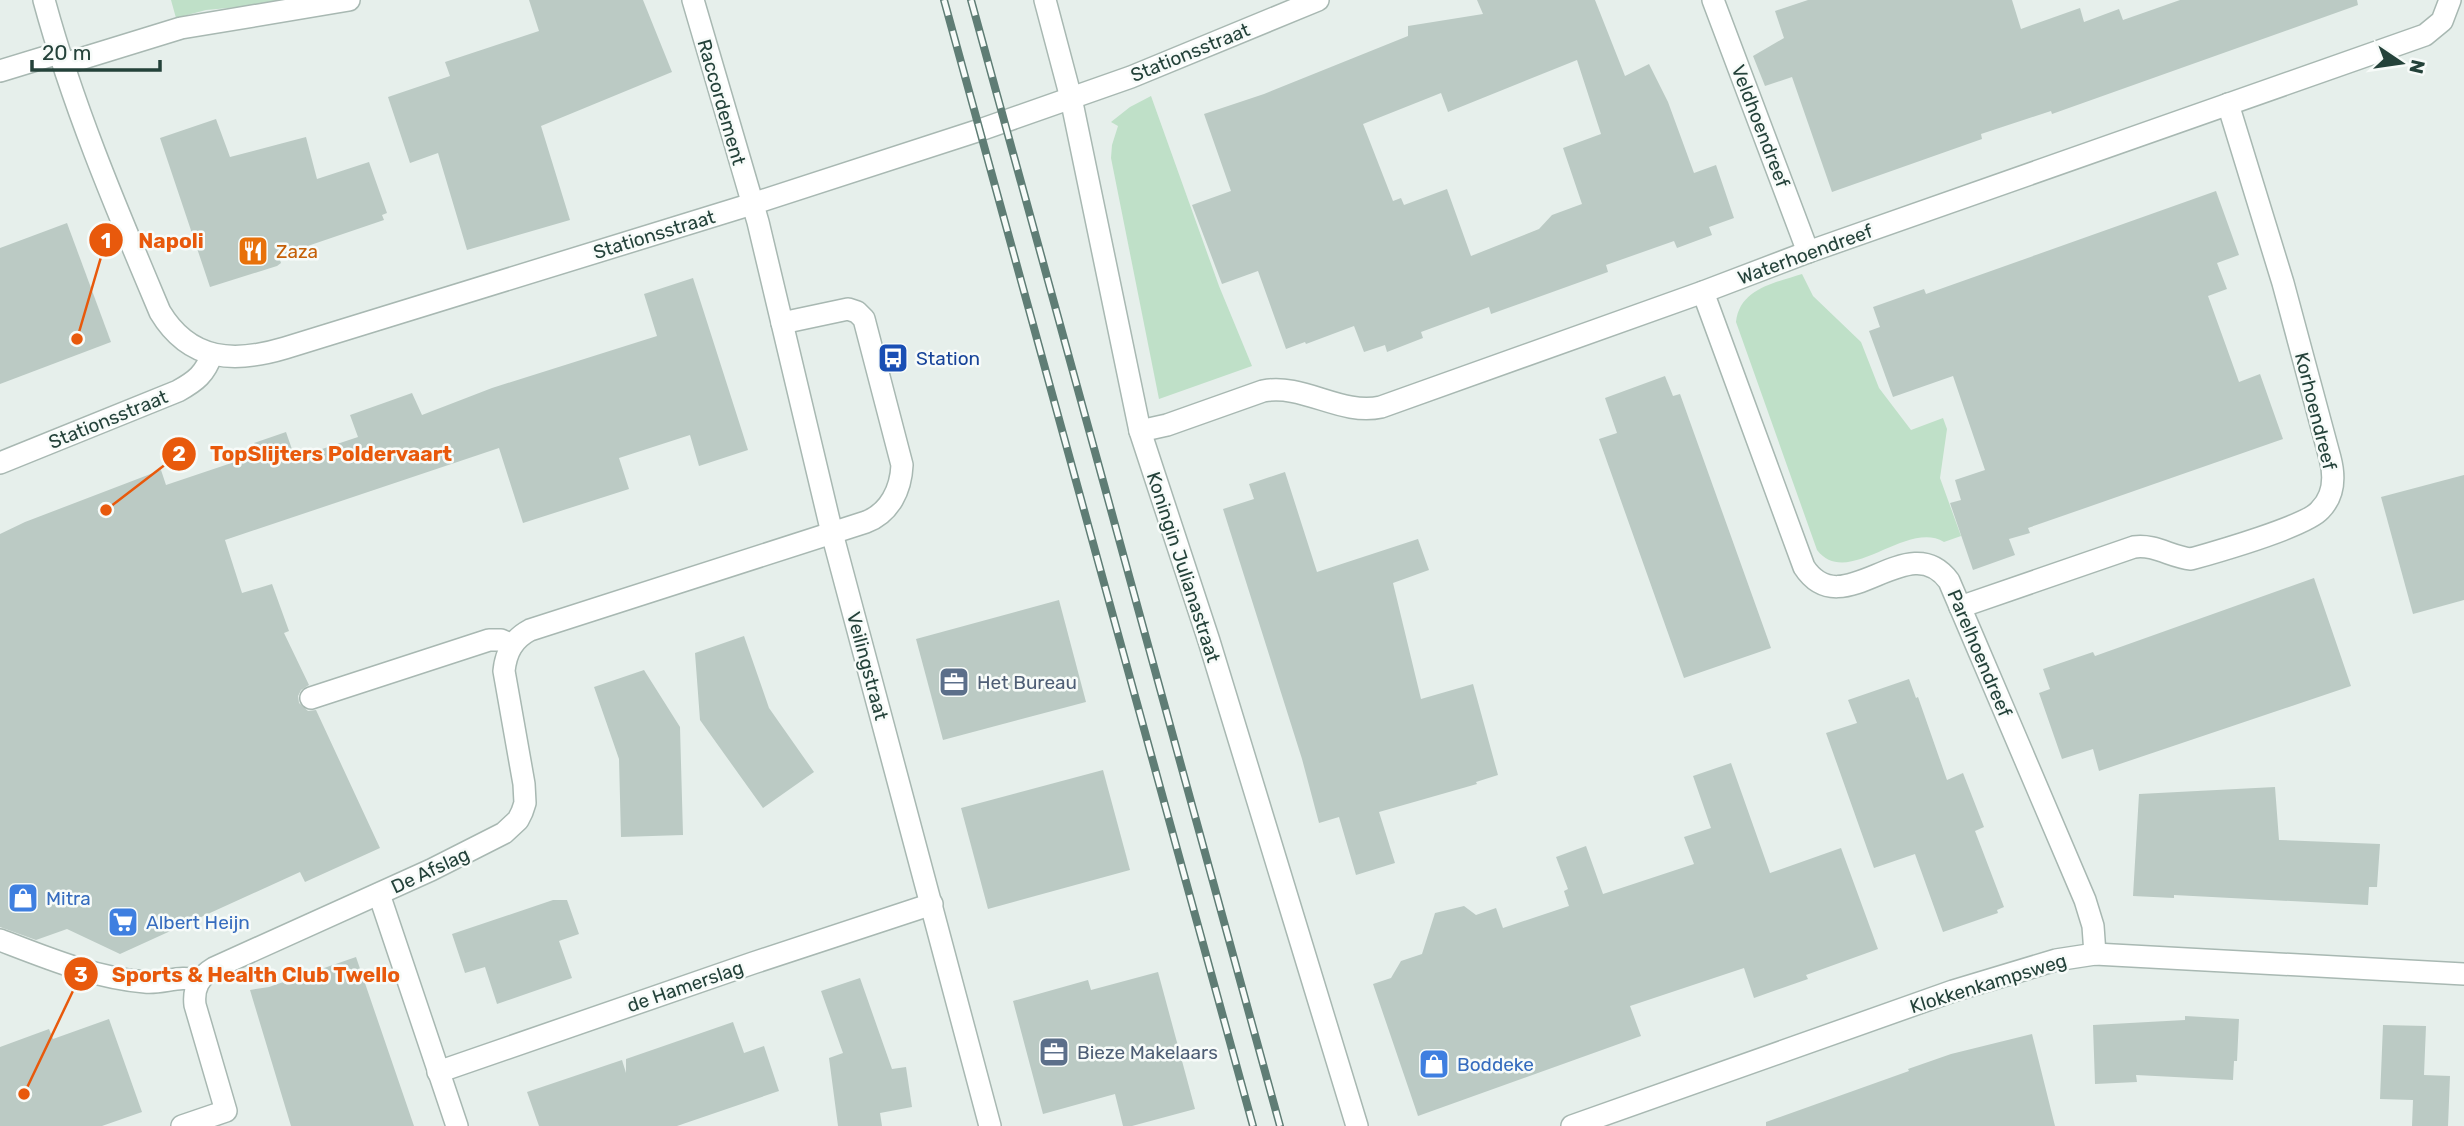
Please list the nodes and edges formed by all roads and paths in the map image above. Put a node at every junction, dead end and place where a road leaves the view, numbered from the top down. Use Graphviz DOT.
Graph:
graph roads {
  1 [pos="44,0"];
  2 [pos="349,0"];
  3 [pos="693,0"];
  4 [pos="1045,0"];
  5 [pos="1318,0"];
  6 [pos="1713,0"];
  7 [pos="2450,0"];
  8 [pos="62,59"];
  9 [pos="0,71"];
  10 [pos="1071,98"];
  11 [pos="2228,104"];
  12 [pos="752,204"];
  13 [pos="1808,252"];
  14 [pos="1703,292"];
  15 [pos="782,323"];
  16 [pos="212,354"];
  17 [pos="1140,431"];
  18 [pos="0,463"];
  19 [pos="832,533"];
  20 [pos="1960,607"];
  21 [pos="512,645"];
  22 [pos="311,698"];
  23 [pos="379,894"];
  24 [pos="932,904"];
  25 [pos="0,940"];
  26 [pos="2095,954"];
  27 [pos="2464,974"];
  28 [pos="198,981"];
  29 [pos="438,1072"];
  30 [pos="182,1126"];
  31 [pos="457,1126"];
  32 [pos="990,1126"];
  33 [pos="1357,1126"];
  34 [pos="1573,1126"];
  1 -- 8 [label="street"];
  2 -- 8 [label="street"];
  3 -- 12 [label="street, Raccordement"];
  4 -- 10 [label="street, Koningin Julianastraat"];
  5 -- 10 [label="street, Stationsstraat"];
  6 -- 13 [label="street, Veldhoendreef"];
  7 -- 11 [label="street, Waterhoendreef"];
  8 -- 9 [label="street"];
  8 -- 16 [label="street"];
  10 -- 12 [label="street, Stationsstraat"];
  10 -- 17 [label="street, Koningin Julianastraat"];
  11 -- 13 [label="street, Waterhoendreef"];
  11 -- 20 [label="street, Korhoendreef"];
  12 -- 15 [label="street, Veilingstraat"];
  12 -- 16 [label="street, Stationsstraat"];
  13 -- 14 [label="street, Waterhoendreef"];
  14 -- 17 [label="street, Waterhoendreef"];
  14 -- 20 [label="street, Parelhoendreef"];
  15 -- 19 [label="street, Veilingstraat"];
  15 -- 19 [label="street"];
  16 -- 18 [label="street, Stationsstraat"];
  17 -- 33 [label="street, Koningin Julianastraat"];
  19 -- 21 [label="street"];
  19 -- 24 [label="street, Veilingstraat"];
  20 -- 26 [label="street, Parelhoendreef"];
  21 -- 22 [label="street"];
  21 -- 23 [label="street, De Afslag"];
  23 -- 28 [label="street, De Afslag"];
  23 -- 29 [label="street"];
  24 -- 29 [label="street, de Hamerslag"];
  24 -- 32 [label="street, Veilingstraat"];
  25 -- 28 [label="street"];
  26 -- 27 [label="street, Klokkenkampsweg"];
  26 -- 34 [label="street, Klokkenkampsweg"];
  28 -- 30 [label="street"];
  29 -- 31 [label="street"];
}
